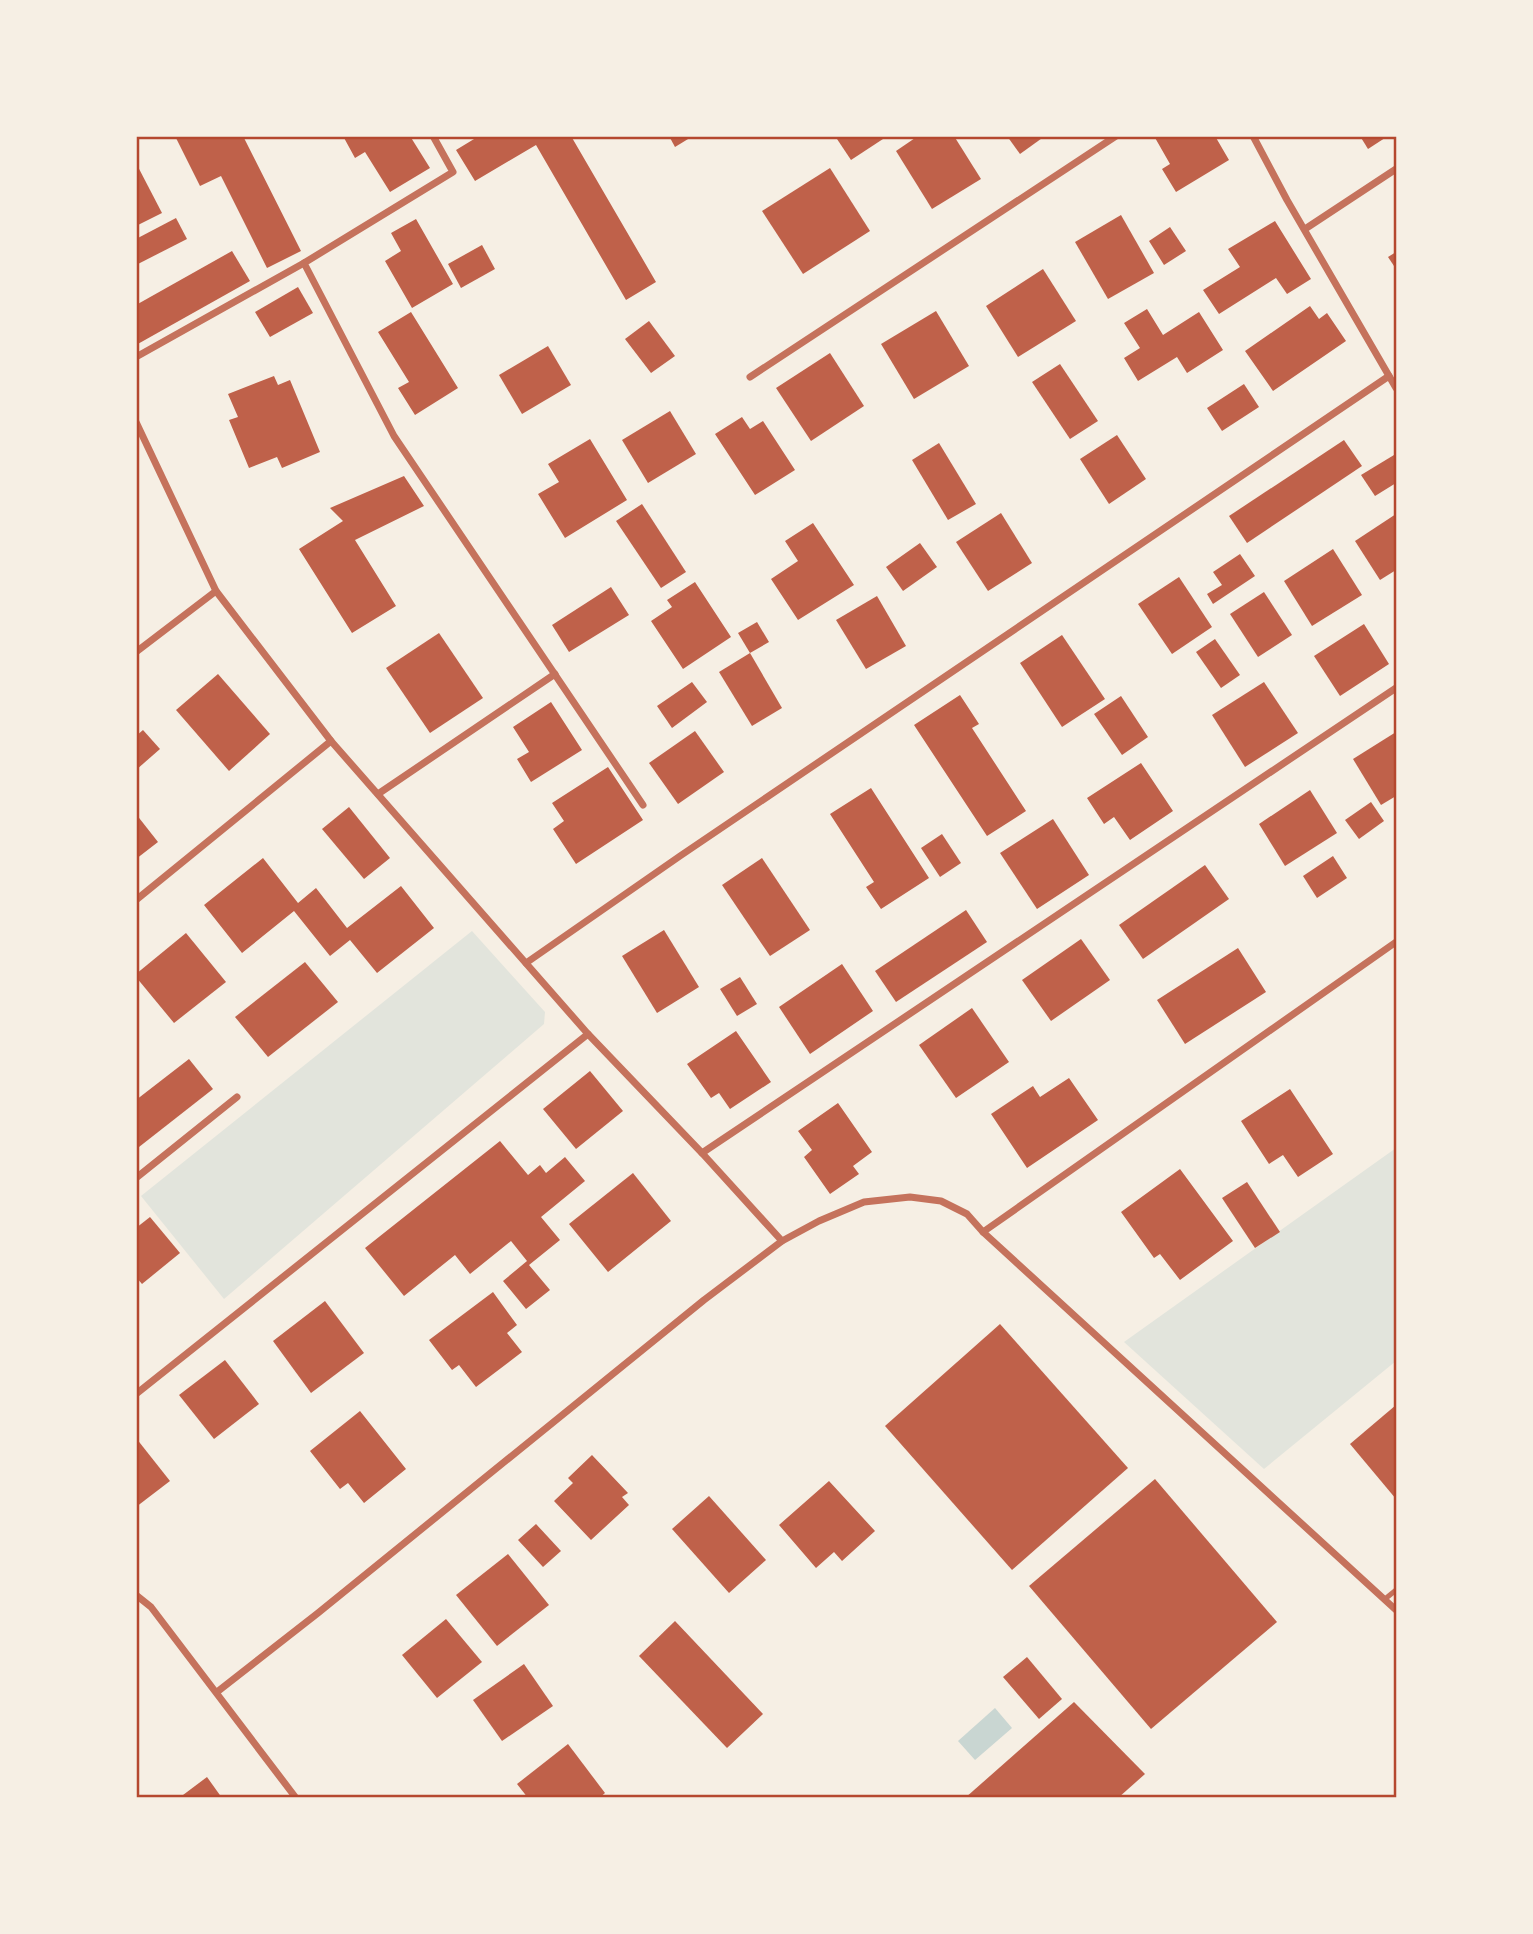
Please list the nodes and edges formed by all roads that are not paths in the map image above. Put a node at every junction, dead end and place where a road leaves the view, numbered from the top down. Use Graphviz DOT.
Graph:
graph roads {
  1 [pos="433,136"];
  2 [pos="1116,136"];
  3 [pos="1253,136"];
  4 [pos="1396,169"];
  5 [pos="1305,229"];
  6 [pos="304,263"];
  7 [pos="136,357"];
  8 [pos="1389,376"];
  9 [pos="750,377"];
  10 [pos="1396,388"];
  11 [pos="136,422"];
  12 [pos="216,591"];
  13 [pos="136,652"];
  14 [pos="555,674"];
  15 [pos="1396,688"];
  16 [pos="331,741"];
  17 [pos="378,794"];
  18 [pos="643,805"];
  19 [pos="136,900"];
  20 [pos="1396,942"];
  21 [pos="526,962"];
  22 [pos="588,1034"];
  23 [pos="237,1097"];
  24 [pos="702,1153"];
  25 [pos="136,1178"];
  26 [pos="983,1232"];
  27 [pos="782,1241"];
  28 [pos="136,1394"];
  29 [pos="1396,1590"];
  30 [pos="136,1595"];
  31 [pos="1385,1599"];
  32 [pos="1396,1610"];
  33 [pos="217,1692"];
  34 [pos="296,1797"];
  1 -- 6 [label="street"];
  2 -- 9 [label="street"];
  3 -- 5 [label="street"];
  4 -- 5 [label="street"];
  5 -- 8 [label="street"];
  6 -- 7 [label="street"];
  6 -- 14 [label="street"];
  8 -- 10 [label="street"];
  8 -- 21 [label="street"];
  11 -- 12 [label="street"];
  12 -- 13 [label="street"];
  12 -- 16 [label="street"];
  14 -- 17 [label="street"];
  14 -- 18 [label="street"];
  15 -- 24 [label="street"];
  16 -- 17 [label="street"];
  16 -- 19 [label="street"];
  17 -- 21 [label="street"];
  20 -- 26 [label="street"];
  21 -- 22 [label="street"];
  22 -- 24 [label="street"];
  22 -- 28 [label="street"];
  23 -- 25 [label="street"];
  24 -- 27 [label="street"];
  26 -- 27 [label="street"];
  26 -- 31 [label="street"];
  27 -- 33 [label="street"];
  29 -- 31 [label="lane"];
  30 -- 33 [label="street"];
  31 -- 32 [label="street"];
  33 -- 34 [label="street"];
}
